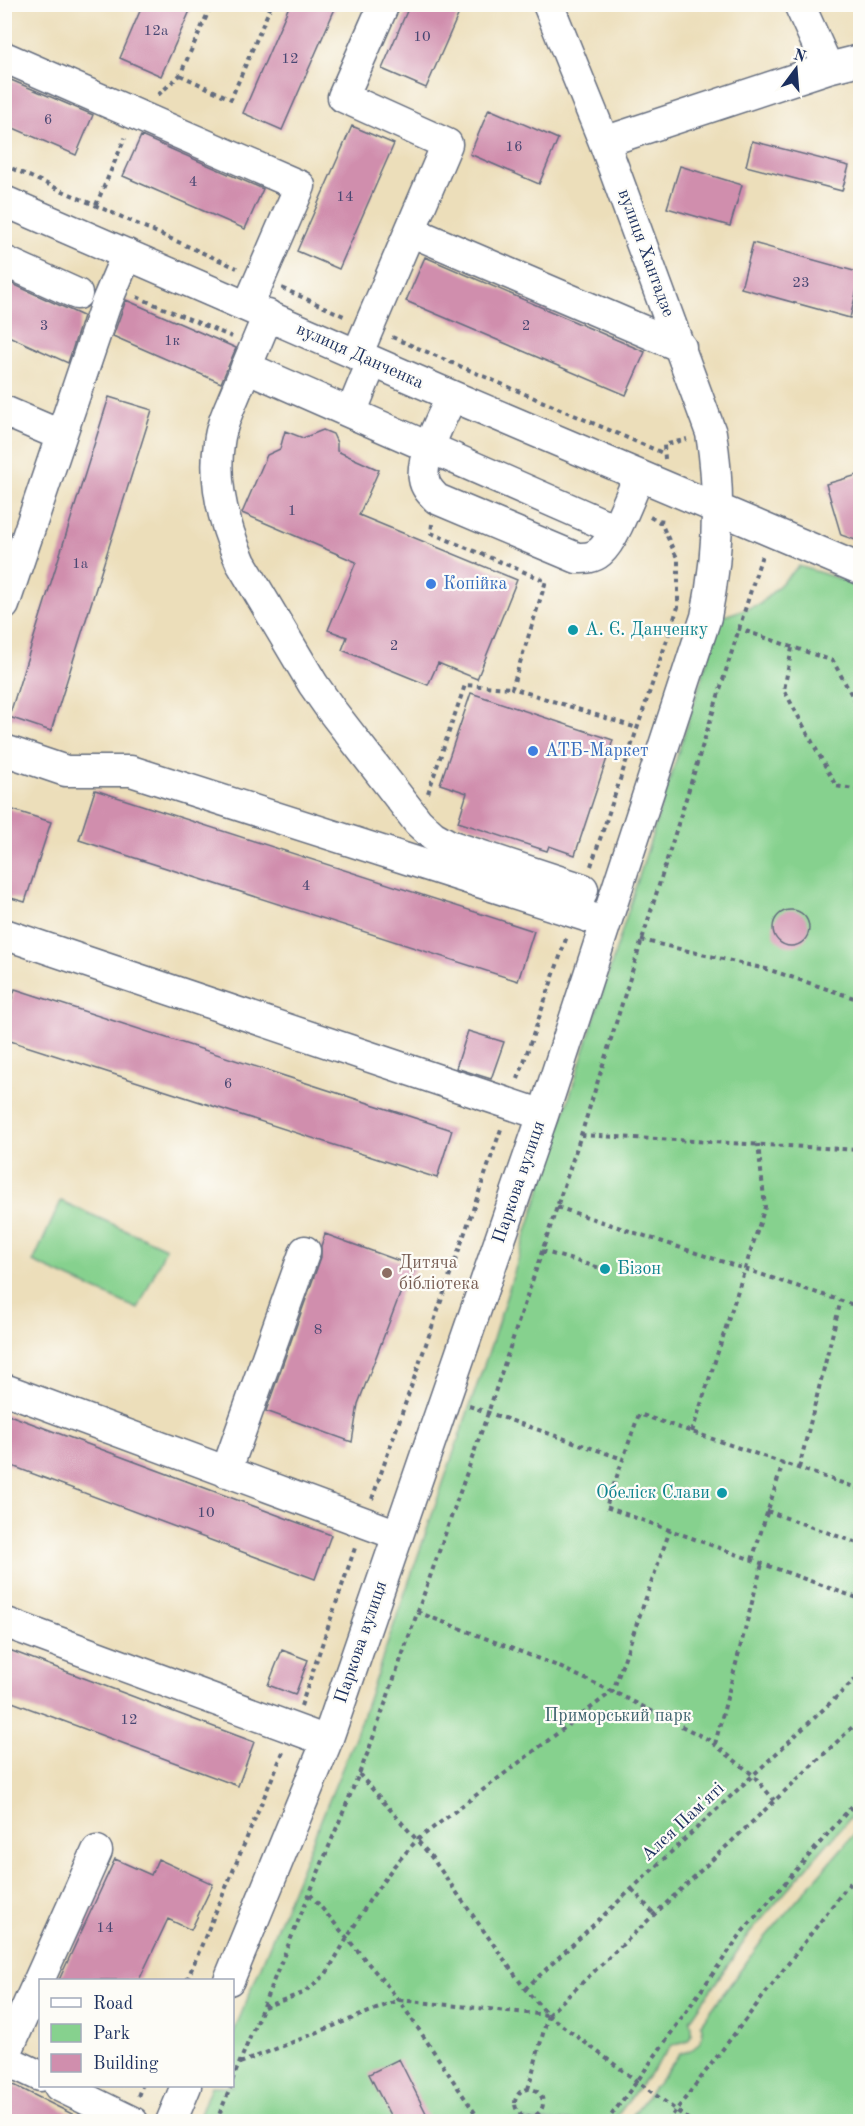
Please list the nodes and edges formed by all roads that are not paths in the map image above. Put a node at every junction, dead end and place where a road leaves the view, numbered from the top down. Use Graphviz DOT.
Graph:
graph roads {
  1 [pos="384,4"];
  2 [pos="548,4"];
  3 [pos="799,4"];
  4 [pos="4,57"];
  5 [pos="861,60"];
  6 [pos="828,68"];
  7 [pos="604,142"];
  8 [pos="4,201"];
  9 [pos="410,231"];
  10 [pos="127,254"];
  11 [pos="4,261"];
  12 [pos="77,294"];
  13 [pos="258,310"];
  14 [pos="681,347"];
  15 [pos="365,358"];
  16 [pos="246,367"];
  17 [pos="452,396"];
  18 [pos="4,411"];
  19 [pos="351,413"];
  20 [pos="60,435"];
  21 [pos="430,448"];
  22 [pos="639,476"];
  23 [pos="716,508"];
  24 [pos="615,529"];
  25 [pos="861,569"];
  26 [pos="4,605"];
  27 [pos="4,750"];
  28 [pos="575,912"];
  29 [pos="606,922"];
  30 [pos="4,934"];
  31 [pos="543,1115"];
  32 [pos="306,1251"];
  33 [pos="4,1389"];
  34 [pos="226,1472"];
  35 [pos="398,1535"];
  36 [pos="4,1622"];
  37 [pos="327,1741"];
  38 [pos="97,1851"];
  39 [pos="39,1979"];
  40 [pos="229,1979"];
  41 [pos="39,1980"];
  42 [pos="4,2058"];
  43 [pos="39,2076"];
  44 [pos="63,2087"];
  45 [pos="185,2087"];
  46 [pos="133,2121"];
  47 [pos="171,2121"];
  1 -- 9 [label="street"];
  2 -- 7 [label="street, вулиця Хантадзе"];
  3 -- 6 [label="street"];
  4 -- 13 [label="street"];
  5 -- 6 [label="street"];
  6 -- 7 [label="street"];
  7 -- 14 [label="street, вулиця Хантадзе"];
  8 -- 10 [label="street, вулиця Данченка"];
  9 -- 14 [label="street"];
  9 -- 15 [label="street"];
  10 -- 13 [label="street, вулиця Данченка"];
  10 -- 20 [label="street"];
  11 -- 12 [label="street"];
  13 -- 15 [label="street, вулиця Данченка"];
  13 -- 16 [label="street"];
  14 -- 23 [label="street, вулиця Хантадзе"];
  15 -- 17 [label="street, вулиця Данченка"];
  15 -- 19 [label="street"];
  16 -- 19 [label="street"];
  16 -- 28 [label="street"];
  17 -- 21 [label="street"];
  17 -- 22 [label="street, вулиця Данченка"];
  18 -- 20 [label="street"];
  19 -- 21 [label="street"];
  20 -- 26 [label="street"];
  21 -- 24 [label="street"];
  21 -- 24 [label="street"];
  22 -- 23 [label="street, вулиця Данченка"];
  22 -- 24 [label="street"];
  23 -- 25 [label="street, вулиця Данченка"];
  23 -- 29 [label="street, Паркова вулиця"];
  27 -- 28 [label="street"];
  28 -- 29 [label="street"];
  29 -- 31 [label="street, Паркова вулиця"];
  30 -- 31 [label="street"];
  31 -- 35 [label="street, Паркова вулиця"];
  32 -- 34 [label="street"];
  33 -- 34 [label="street"];
  34 -- 35 [label="street"];
  35 -- 37 [label="street, Паркова вулиця"];
  36 -- 37 [label="street"];
  37 -- 40 [label="street, Паркова вулиця"];
  38 -- 39 [label="street"];
  41 -- 42 [label="street"];
  42 -- 43 [label="street"];
  44 -- 46 [label="street"];
  45 -- 47 [label="street"];
}
